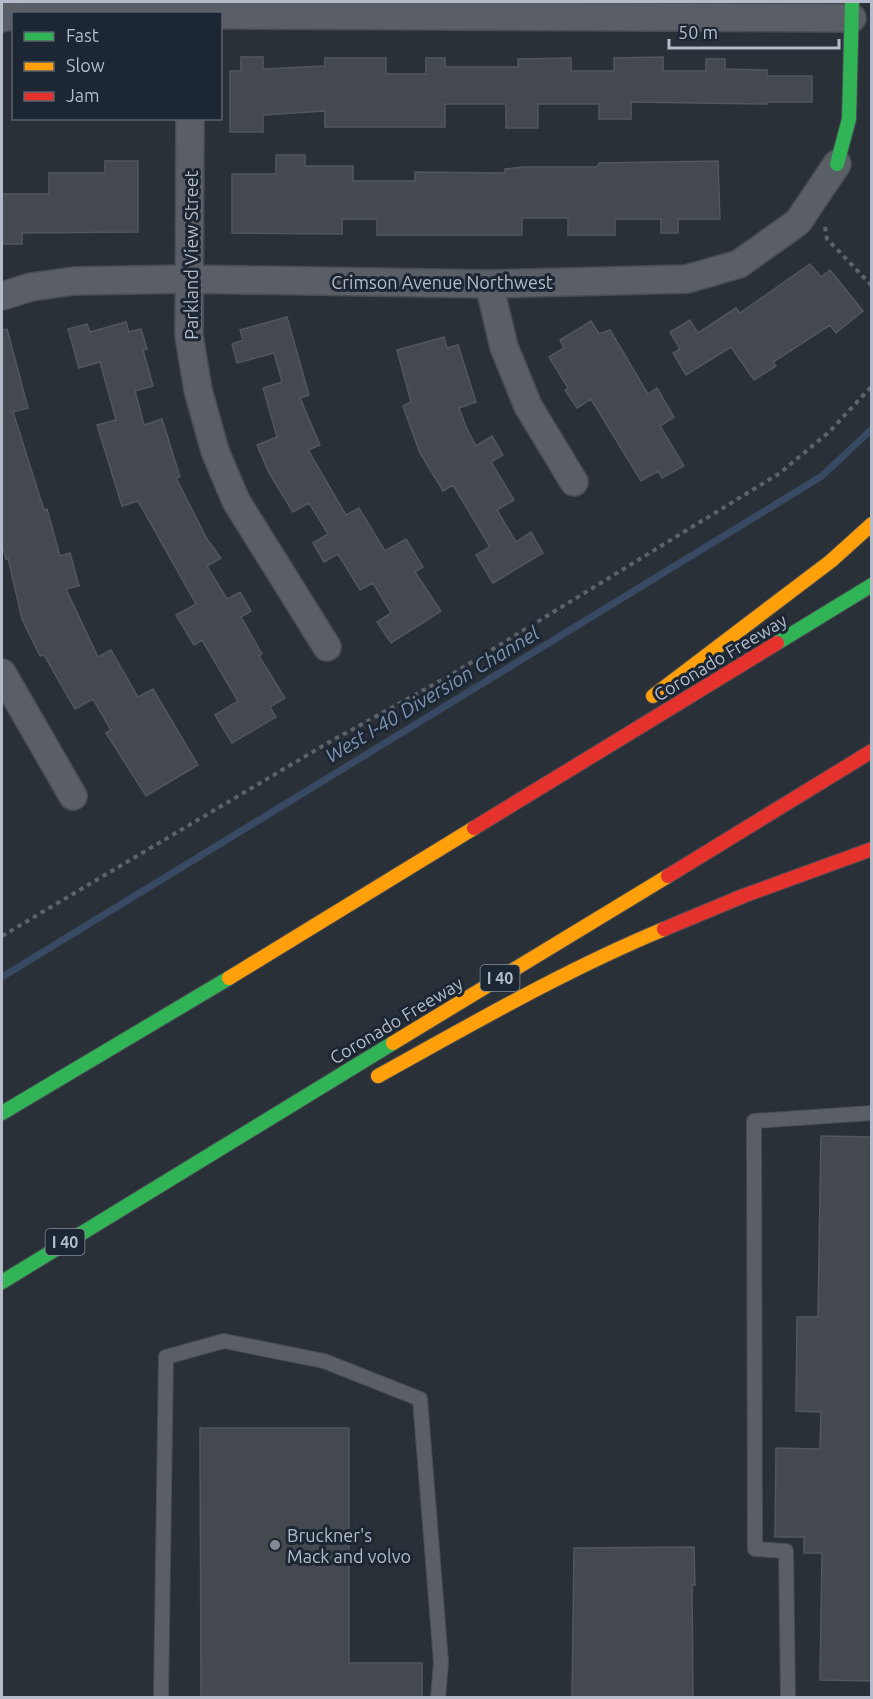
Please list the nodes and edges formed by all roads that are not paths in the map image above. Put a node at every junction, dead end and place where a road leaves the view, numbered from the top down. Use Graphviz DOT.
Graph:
graph roads {
  1 [pos="852,10"];
  2 [pos="222,13"];
  3 [pos="190,120"];
  4 [pos="837,164"];
  5 [pos="188,279"];
  6 [pos="489,284"];
  7 [pos="2,296"];
  8 [pos="574,482"];
  9 [pos="872,524"];
  10 [pos="872,585"];
  11 [pos="327,647"];
  12 [pos="2,673"];
  13 [pos="638,707"];
  14 [pos="610,728"];
  15 [pos="872,751"];
  16 [pos="73,796"];
  17 [pos="470,831"];
  18 [pos="872,849"];
  19 [pos="360,1085"];
  20 [pos="307,1112"];
  21 [pos="2,1113"];
  22 [pos="872,1113"];
  23 [pos="128,1203"];
  24 [pos="2,1282"];
  25 [pos="161,1698"];
  26 [pos="438,1698"];
  27 [pos="788,1698"];
  1 -- 2 [label="street"];
  1 -- 4 [label="main road"];
  3 -- 5 [label="street, Parkland View Street"];
  4 -- 6 [label="street, Crimson Avenue Northwest"];
  5 -- 6 [label="street, Crimson Avenue Northwest"];
  5 -- 7 [label="street, Crimson Avenue Northwest"];
  5 -- 11 [label="street, Parkland View Street"];
  6 -- 8 [label="street"];
  9 -- 13 [label="main road"];
  10 -- 17 [label="main road, Coronado Freeway"];
  12 -- 16 [label="street"];
  14 -- 17 [label="main road"];
  15 -- 23 [label="main road, Coronado Freeway / I 40"];
  17 -- 21 [label="main road, Coronado Freeway"];
  18 -- 19 [label="main road"];
  20 -- 23 [label="main road"];
  22 -- 27 [label="lane"];
  23 -- 24 [label="main road, Coronado Freeway / I 40"];
  25 -- 26 [label="lane"];
}
